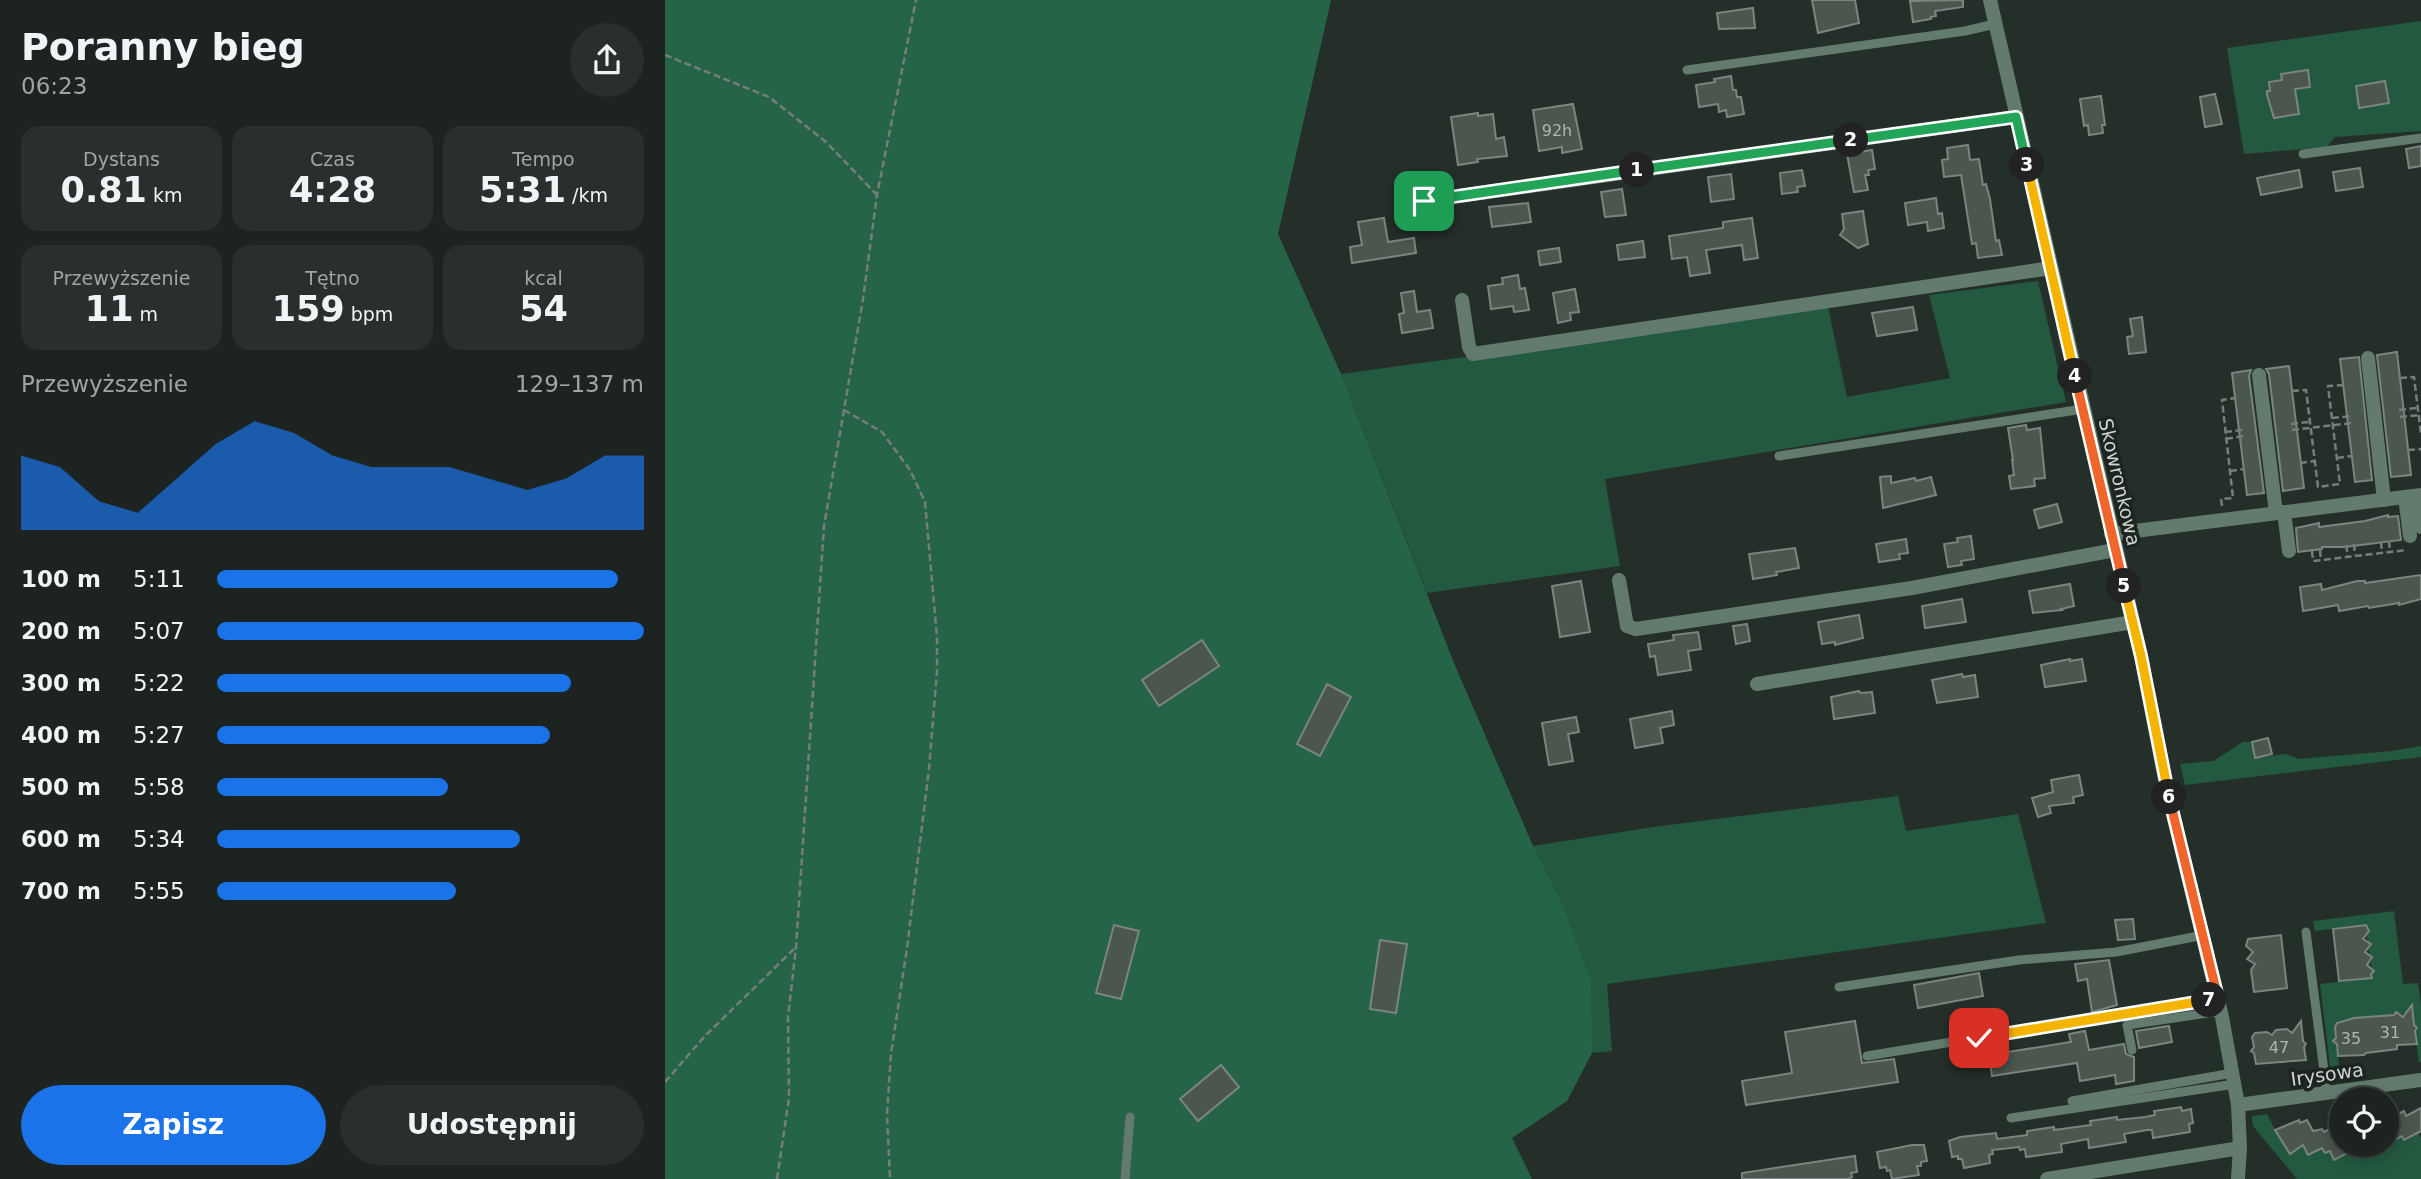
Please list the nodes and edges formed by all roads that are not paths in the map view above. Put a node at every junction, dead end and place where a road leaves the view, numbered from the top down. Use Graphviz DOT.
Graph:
graph roads {
  1 [pos="1990,0"];
  2 [pos="1995,24"];
  3 [pos="1687,70"];
  4 [pos="2016,117"];
  5 [pos="2421,138"];
  6 [pos="2303,154"];
  7 [pos="1424,201"];
  8 [pos="2051,268"];
  9 [pos="1462,300"];
  10 [pos="2368,358"];
  11 [pos="2259,375"];
  12 [pos="2083,409"];
  13 [pos="1779,456"];
  14 [pos="2414,496"];
  15 [pos="2384,500"];
  16 [pos="2280,513"];
  17 [pos="2111,534"];
  18 [pos="2414,537"];
  19 [pos="2115,550"];
  20 [pos="2289,551"];
  21 [pos="1619,580"];
  22 [pos="2133,622"];
  23 [pos="1756,684"];
  24 [pos="2306,932"];
  25 [pos="2204,935"];
  26 [pos="1839,987"];
  27 [pos="2219,1004"];
  28 [pos="2132,1050"];
  29 [pos="1867,1056"];
  30 [pos="2234,1079"];
  31 [pos="2421,1080"];
  32 [pos="2327,1094"];
  33 [pos="2072,1101"];
  34 [pos="2238,1105"];
  35 [pos="1130,1117"];
  36 [pos="2011,1118"];
  37 [pos="2240,1148"];
  38 [pos="1125,1179"];
  39 [pos="2047,1179"];
  40 [pos="2238,1179"];
  1 -- 2 [label="street, Skowronkowa"];
  2 -- 3 [label="lane"];
  2 -- 4 [label="street, Skowronkowa"];
  4 -- 7 [label="street"];
  4 -- 8 [label="street, Skowronkowa"];
  5 -- 6 [label="lane"];
  8 -- 9 [label="street"];
  8 -- 12 [label="street, Skowronkowa"];
  10 -- 15 [label="street"];
  11 -- 16 [label="street"];
  12 -- 13 [label="lane"];
  12 -- 17 [label="street, Skowronkowa"];
  14 -- 15 [label="street"];
  14 -- 18 [label="street"];
  15 -- 16 [label="street"];
  16 -- 17 [label="street"];
  16 -- 20 [label="street"];
  17 -- 19 [label="street, Skowronkowa"];
  19 -- 21 [label="street"];
  19 -- 22 [label="street, Skowronkowa"];
  22 -- 23 [label="street"];
  22 -- 25 [label="street, Skowronkowa"];
  24 -- 32 [label="lane"];
  25 -- 26 [label="lane"];
  25 -- 27 [label="street, Skowronkowa"];
  27 -- 28 [label="lane"];
  27 -- 29 [label="lane"];
  27 -- 30 [label="street, Skowronkowa"];
  30 -- 33 [label="lane"];
  30 -- 34 [label="street, Skowronkowa"];
  30 -- 36 [label="lane"];
  31 -- 32 [label="street, Irysowa"];
  32 -- 34 [label="street, Irysowa"];
  34 -- 37 [label="street, Skowronkowa"];
  35 -- 38 [label="lane"];
  37 -- 39 [label="street"];
  37 -- 40 [label="street, Skowronkowa"];
}
